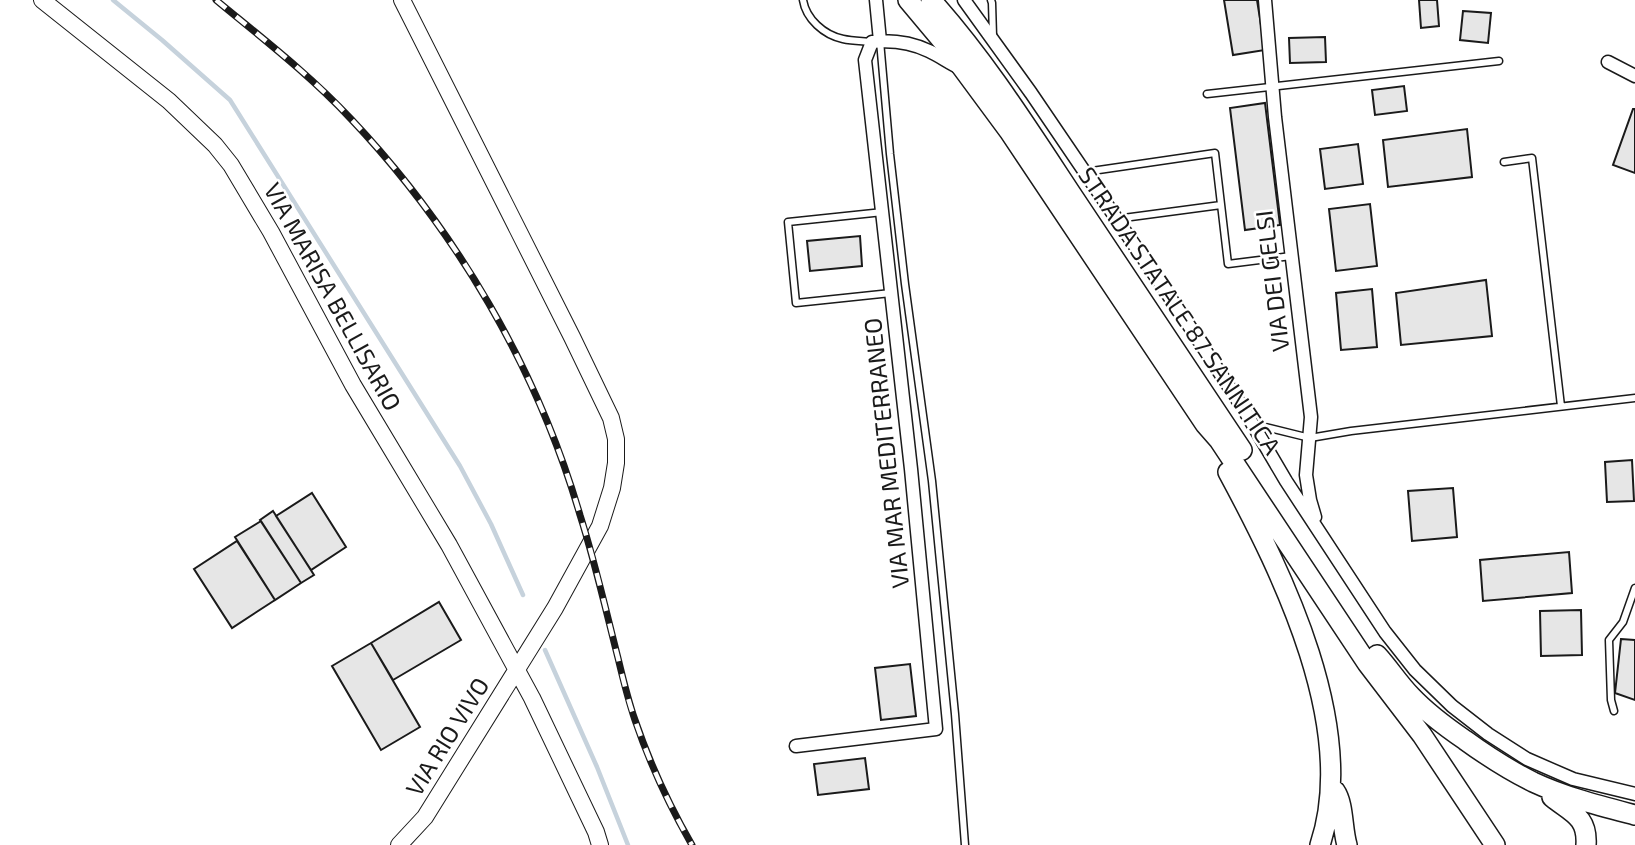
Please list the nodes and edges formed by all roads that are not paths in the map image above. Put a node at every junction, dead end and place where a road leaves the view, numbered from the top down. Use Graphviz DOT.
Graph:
graph roads {
  1 [pos="42,0"];
  2 [pos="402,0"];
  3 [pos="803,0"];
  4 [pos="876,0"];
  5 [pos="908,0"];
  6 [pos="931,0"];
  7 [pos="964,0"];
  8 [pos="990,0"];
  9 [pos="1265,0"];
  10 [pos="876,41"];
  11 [pos="993,41"];
  12 [pos="1499,61"];
  13 [pos="1608,62"];
  14 [pos="966,72"];
  15 [pos="1635,76"];
  16 [pos="1272,87"];
  17 [pos="1207,94"];
  18 [pos="1504,162"];
  19 [pos="1085,172"];
  20 [pos="1221,205"];
  21 [pos="883,212"];
  22 [pos="1116,219"];
  23 [pos="1291,256"];
  24 [pos="892,293"];
  25 [pos="1635,398"];
  26 [pos="1561,406"];
  27 [pos="1205,424"];
  28 [pos="1252,424"];
  29 [pos="1310,438"];
  30 [pos="1332,552"];
  31 [pos="1635,588"];
  32 [pos="1377,655"];
  33 [pos="516,670"];
  34 [pos="1614,711"];
  35 [pos="1422,735"];
  36 [pos="796,746"];
  37 [pos="1535,782"];
  38 [pos="1331,784"];
  39 [pos="1635,794"];
  40 [pos="1635,815"];
  41 [pos="399,845"];
  42 [pos="600,845"];
  43 [pos="965,845"];
  44 [pos="1320,845"];
  45 [pos="1347,845"];
  46 [pos="1495,845"];
  47 [pos="1586,845"];
  1 -- 33 [label="street, VIA MARISA BELLISARIO"];
  2 -- 33 [label="street"];
  3 -- 10 [label="lane"];
  4 -- 10 [label="street, VIA MAR MEDITERRANEO"];
  5 -- 14 [label="highway, STRADA STATALE 87 SANNITICA"];
  6 -- 32 [label="highway, STRADA STATALE 87 SANNITICA"];
  7 -- 11 [label="street"];
  8 -- 11 [label="lane"];
  9 -- 16 [label="street, VIA DEI GELSI"];
  10 -- 14 [label="street"];
  10 -- 21 [label="street, VIA MAR MEDITERRANEO"];
  10 -- 43 [label="lane"];
  11 -- 19 [label="street"];
  12 -- 16 [label="lane"];
  13 -- 15 [label="street"];
  14 -- 27 [label="highway, STRADA STATALE 87 SANNITICA"];
  16 -- 17 [label="lane"];
  16 -- 23 [label="street, VIA DEI GELSI"];
  18 -- 26 [label="lane"];
  19 -- 20 [label="lane"];
  19 -- 22 [label="street"];
  20 -- 22 [label="lane"];
  20 -- 23 [label="lane"];
  21 -- 24 [label="street, VIA MAR MEDITERRANEO"];
  21 -- 24 [label="lane"];
  22 -- 28 [label="street"];
  23 -- 29 [label="street, VIA DEI GELSI"];
  24 -- 36 [label="street, VIA MAR MEDITERRANEO"];
  25 -- 26 [label="lane"];
  26 -- 29 [label="lane"];
  27 -- 35 [label="highway"];
  27 -- 38 [label="highway"];
  28 -- 29 [label="lane"];
  28 -- 30 [label="street"];
  29 -- 30 [label="street, VIA DEI GELSI"];
  30 -- 39 [label="street"];
  31 -- 34 [label="lane"];
  32 -- 35 [label="highway"];
  32 -- 37 [label="highway"];
  33 -- 41 [label="street, VIA RIO VIVO"];
  33 -- 42 [label="street, VIA RIO VIVO"];
  35 -- 46 [label="highway"];
  37 -- 40 [label="highway"];
  37 -- 47 [label="highway"];
  38 -- 44 [label="highway"];
  38 -- 45 [label="highway"];
}
